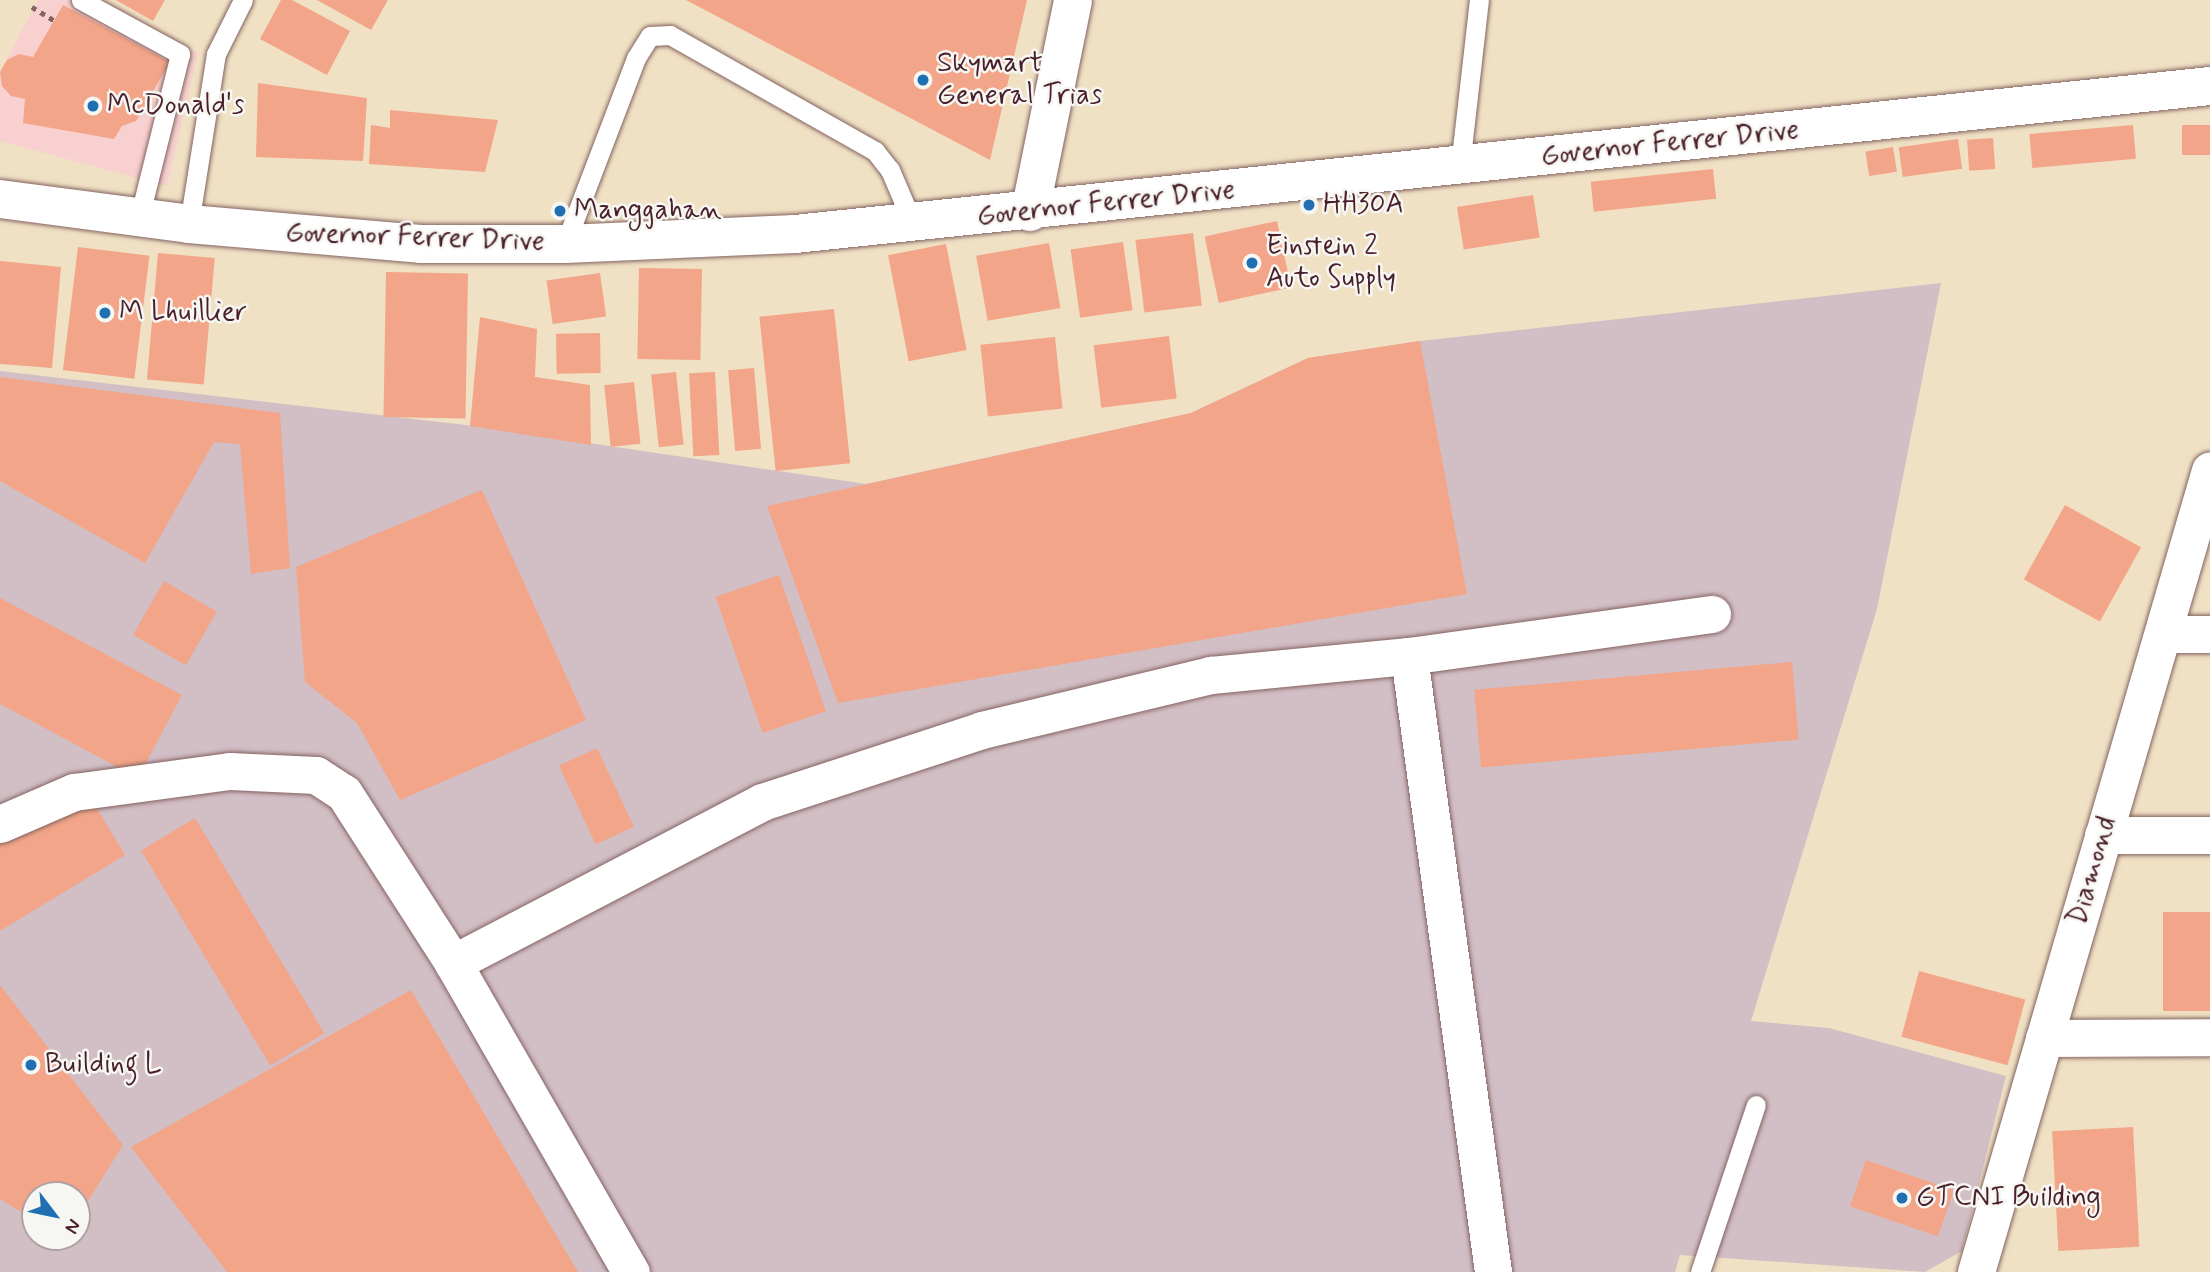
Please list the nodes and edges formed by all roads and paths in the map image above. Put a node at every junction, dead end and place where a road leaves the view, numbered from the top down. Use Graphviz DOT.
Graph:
graph roads {
  1 [pos="81,0"];
  2 [pos="243,0"];
  3 [pos="1073,0"];
  4 [pos="1479,0"];
  5 [pos="32,7"];
  6 [pos="54,20"];
  7 [pos="2210,86"];
  8 [pos="1460,166"];
  9 [pos="0,199"];
  10 [pos="1030,212"];
  11 [pos="139,218"];
  12 [pos="189,224"];
  13 [pos="913,224"];
  14 [pos="565,244"];
  15 [pos="2210,470"];
  16 [pos="1712,614"];
  17 [pos="2164,634"];
  18 [pos="2210,634"];
  19 [pos="1409,656"];
  20 [pos="0,824"];
  21 [pos="2102,835"];
  22 [pos="2210,835"];
  23 [pos="453,963"];
  24 [pos="2210,1037"];
  25 [pos="2044,1038"];
  26 [pos="1756,1105"];
  27 [pos="631,1272"];
  28 [pos="1493,1272"];
  29 [pos="1700,1272"];
  30 [pos="1976,1272"];
  1 -- 11 [label="lane"];
  2 -- 12 [label="lane"];
  3 -- 10 [label="main road"];
  4 -- 8 [label="lane"];
  5 -- 6 [label="path"];
  7 -- 8 [label="main road, Governor Ferrer Drive"];
  8 -- 10 [label="main road, Governor Ferrer Drive"];
  9 -- 11 [label="main road, Governor Ferrer Drive"];
  10 -- 13 [label="main road, Governor Ferrer Drive"];
  11 -- 12 [label="main road, Governor Ferrer Drive"];
  12 -- 14 [label="main road, Governor Ferrer Drive"];
  13 -- 14 [label="main road, Governor Ferrer Drive"];
  13 -- 14 [label="lane"];
  15 -- 17 [label="street, Diamond"];
  16 -- 19 [label="street"];
  17 -- 18 [label="street"];
  17 -- 21 [label="street, Diamond"];
  19 -- 23 [label="street"];
  19 -- 28 [label="street"];
  20 -- 23 [label="street"];
  21 -- 22 [label="street"];
  21 -- 25 [label="street, Diamond"];
  23 -- 27 [label="street"];
  24 -- 25 [label="street"];
  25 -- 30 [label="street, Diamond"];
  26 -- 29 [label="lane"];
}
